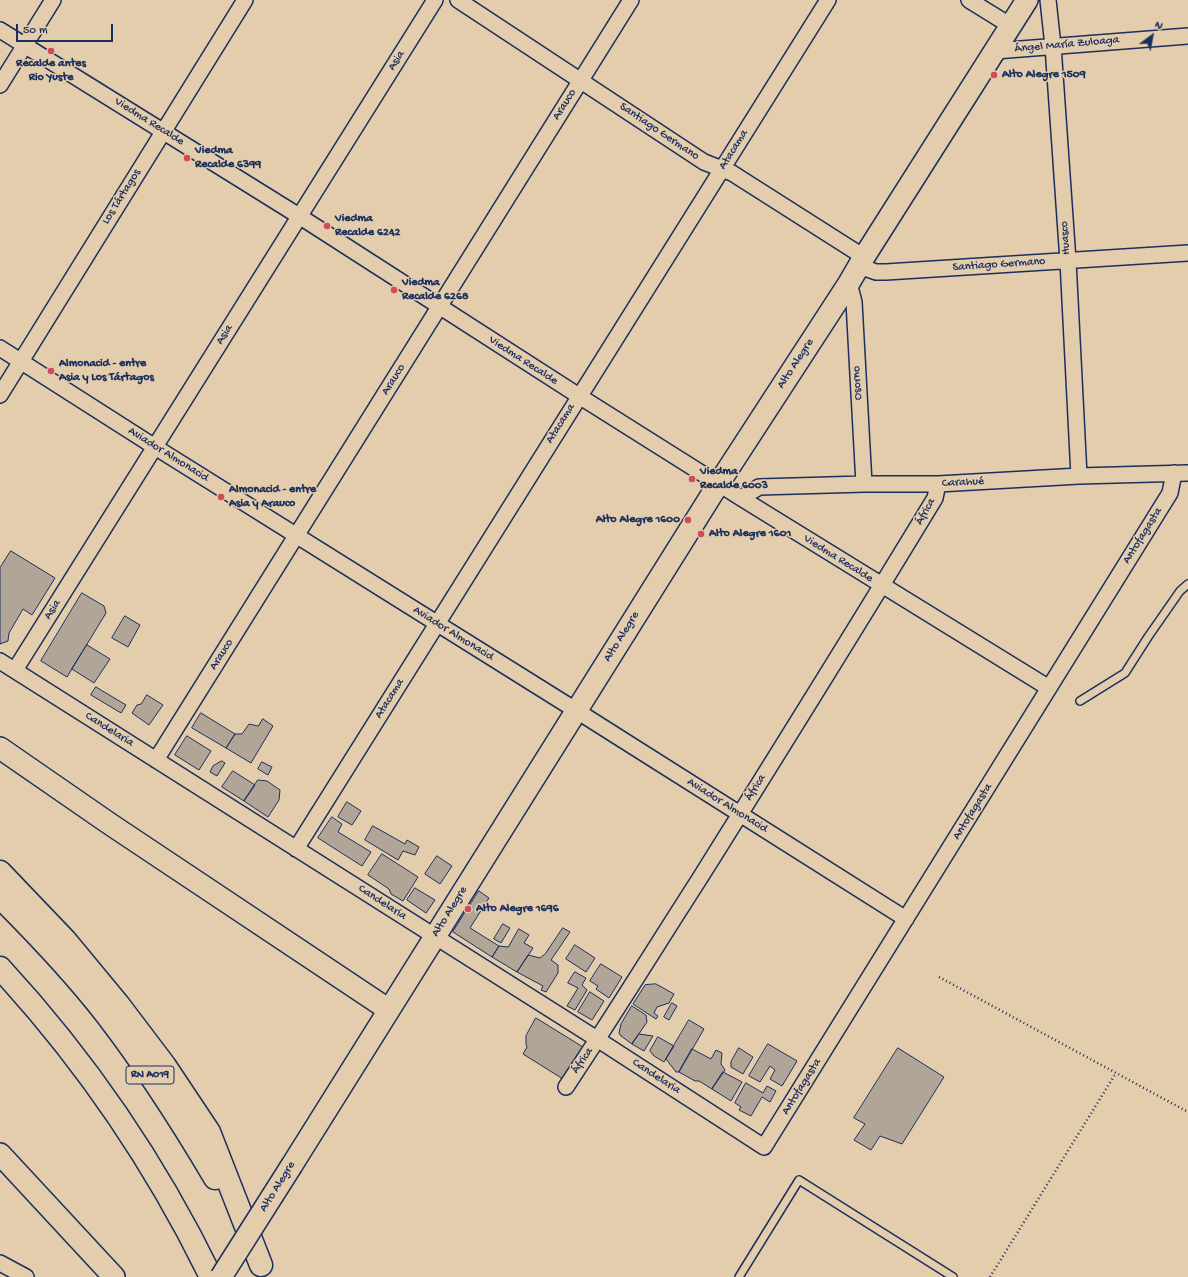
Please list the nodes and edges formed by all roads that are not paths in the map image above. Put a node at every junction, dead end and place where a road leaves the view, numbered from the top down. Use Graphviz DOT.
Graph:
graph roads {
  1 [pos="53,0"];
  2 [pos="245,0"];
  3 [pos="435,0"];
  4 [pos="458,0"];
  5 [pos="631,0"];
  6 [pos="828,0"];
  7 [pos="969,0"];
  8 [pos="1027,0"];
  9 [pos="1048,0"];
  10 [pos="1011,26"];
  11 [pos="0,30"];
  12 [pos="1188,36"];
  13 [pos="25,45"];
  14 [pos="1053,46"];
  15 [pos="995,51"];
  16 [pos="580,80"];
  17 [pos="0,85"];
  18 [pos="163,131"];
  19 [pos="722,169"];
  20 [pos="299,216"];
  21 [pos="1188,253"];
  22 [pos="1068,261"];
  23 [pos="857,268"];
  24 [pos="440,307"];
  25 [pos="0,348"];
  26 [pos="21,361"];
  27 [pos="0,395"];
  28 [pos="579,396"];
  29 [pos="155,447"];
  30 [pos="1181,473"];
  31 [pos="1079,476"];
  32 [pos="718,484"];
  33 [pos="864,484"];
  34 [pos="938,484"];
  35 [pos="741,498"];
  36 [pos="297,536"];
  37 [pos="1188,584"];
  38 [pos="882,586"];
  39 [pos="437,624"];
  40 [pos="0,661"];
  41 [pos="15,670"];
  42 [pos="1049,688"];
  43 [pos="1080,701"];
  44 [pos="577,710"];
  45 [pos="0,748"];
  46 [pos="156,760"];
  47 [pos="740,814"];
  48 [pos="296,849"];
  49 [pos="0,872"];
  50 [pos="0,897"];
  51 [pos="906,919"];
  52 [pos="434,937"];
  53 [pos="0,968"];
  54 [pos="0,988"];
  55 [pos="389,1010"];
  56 [pos="598,1040"];
  57 [pos="566,1087"];
  58 [pos="764,1147"];
  59 [pos="0,1154"];
  60 [pos="0,1263"];
  61 [pos="264,1271"];
  62 [pos="26,1277"];
  63 [pos="114,1277"];
  64 [pos="196,1277"];
  65 [pos="211,1277"];
  66 [pos="221,1277"];
  67 [pos="739,1277"];
  68 [pos="953,1277"];
  1 -- 13 [label="street"];
  2 -- 18 [label="street, Los Tártagos"];
  3 -- 20 [label="street, Asia"];
  4 -- 16 [label="street, Santiago Germano"];
  5 -- 16 [label="street, Arauco"];
  6 -- 19 [label="street, Atacama"];
  7 -- 10 [label="street, Ángel María Zuloaga"];
  8 -- 10 [label="main road, Alto Alegre"];
  9 -- 14 [label="street, Huasco"];
  10 -- 15 [label="main road, Alto Alegre"];
  11 -- 13 [label="street, Viedma Recalde"];
  12 -- 14 [label="street, Ángel María Zuloaga"];
  13 -- 17 [label="street"];
  13 -- 18 [label="street, Viedma Recalde"];
  14 -- 15 [label="street, Ángel María Zuloaga"];
  14 -- 22 [label="street, Huasco"];
  15 -- 23 [label="main road, Alto Alegre"];
  16 -- 19 [label="street, Santiago Germano"];
  16 -- 24 [label="street, Arauco"];
  18 -- 20 [label="street, Viedma Recalde"];
  18 -- 26 [label="street, Los Tártagos"];
  19 -- 23 [label="street, Santiago Germano"];
  19 -- 28 [label="street, Atacama"];
  20 -- 24 [label="street, Viedma Recalde"];
  20 -- 29 [label="street, Asia"];
  21 -- 22 [label="street, Santiago Germano"];
  22 -- 23 [label="street, Santiago Germano"];
  22 -- 31 [label="street, Huasco"];
  23 -- 32 [label="main road, Alto Alegre"];
  23 -- 33 [label="street, Osorno"];
  24 -- 28 [label="street, Viedma Recalde"];
  24 -- 36 [label="street, Arauco"];
  25 -- 26 [label="street, Aviador Almonacid"];
  26 -- 27 [label="street, Los Tártagos"];
  26 -- 29 [label="street, Aviador Almonacid"];
  28 -- 32 [label="street, Viedma Recalde"];
  28 -- 39 [label="street, Atacama"];
  29 -- 36 [label="street, Aviador Almonacid"];
  29 -- 41 [label="street, Asia"];
  30 -- 31 [label="street, Carahué"];
  30 -- 42 [label="street, Antofagasta"];
  31 -- 34 [label="street, Carahué"];
  32 -- 35 [label="street, Viedma Recalde"];
  32 -- 44 [label="main road, Alto Alegre"];
  33 -- 34 [label="street, Carahué"];
  33 -- 35 [label="street, Carahué"];
  34 -- 38 [label="street, África"];
  35 -- 38 [label="street, Viedma Recalde"];
  36 -- 39 [label="street, Aviador Almonacid"];
  36 -- 46 [label="street, Arauco"];
  37 -- 43 [label="lane"];
  38 -- 42 [label="street, Viedma Recalde"];
  38 -- 47 [label="street, África"];
  39 -- 44 [label="street, Aviador Almonacid"];
  39 -- 48 [label="street, Atacama"];
  40 -- 41 [label="street, Candelaria"];
  41 -- 46 [label="street, Candelaria"];
  42 -- 51 [label="street, Antofagasta"];
  44 -- 47 [label="street, Aviador Almonacid"];
  44 -- 52 [label="main road, Alto Alegre"];
  45 -- 55 [label="main road"];
  46 -- 48 [label="street, Candelaria"];
  47 -- 51 [label="street, Aviador Almonacid"];
  47 -- 56 [label="street, África"];
  48 -- 52 [label="street, Candelaria"];
  49 -- 61 [label="highway"];
  50 -- 61 [label="highway, RN A019"];
  51 -- 58 [label="street, Antofagasta"];
  52 -- 55 [label="main road, Alto Alegre"];
  52 -- 56 [label="street, Candelaria"];
  53 -- 65 [label="highway"];
  54 -- 64 [label="highway"];
  55 -- 66 [label="main road, Alto Alegre, bridge"];
  56 -- 57 [label="street, África"];
  56 -- 58 [label="street, Candelaria"];
  59 -- 63 [label="main road"];
  60 -- 62 [label="street"];
  67 -- 68 [label="lane"];
}
